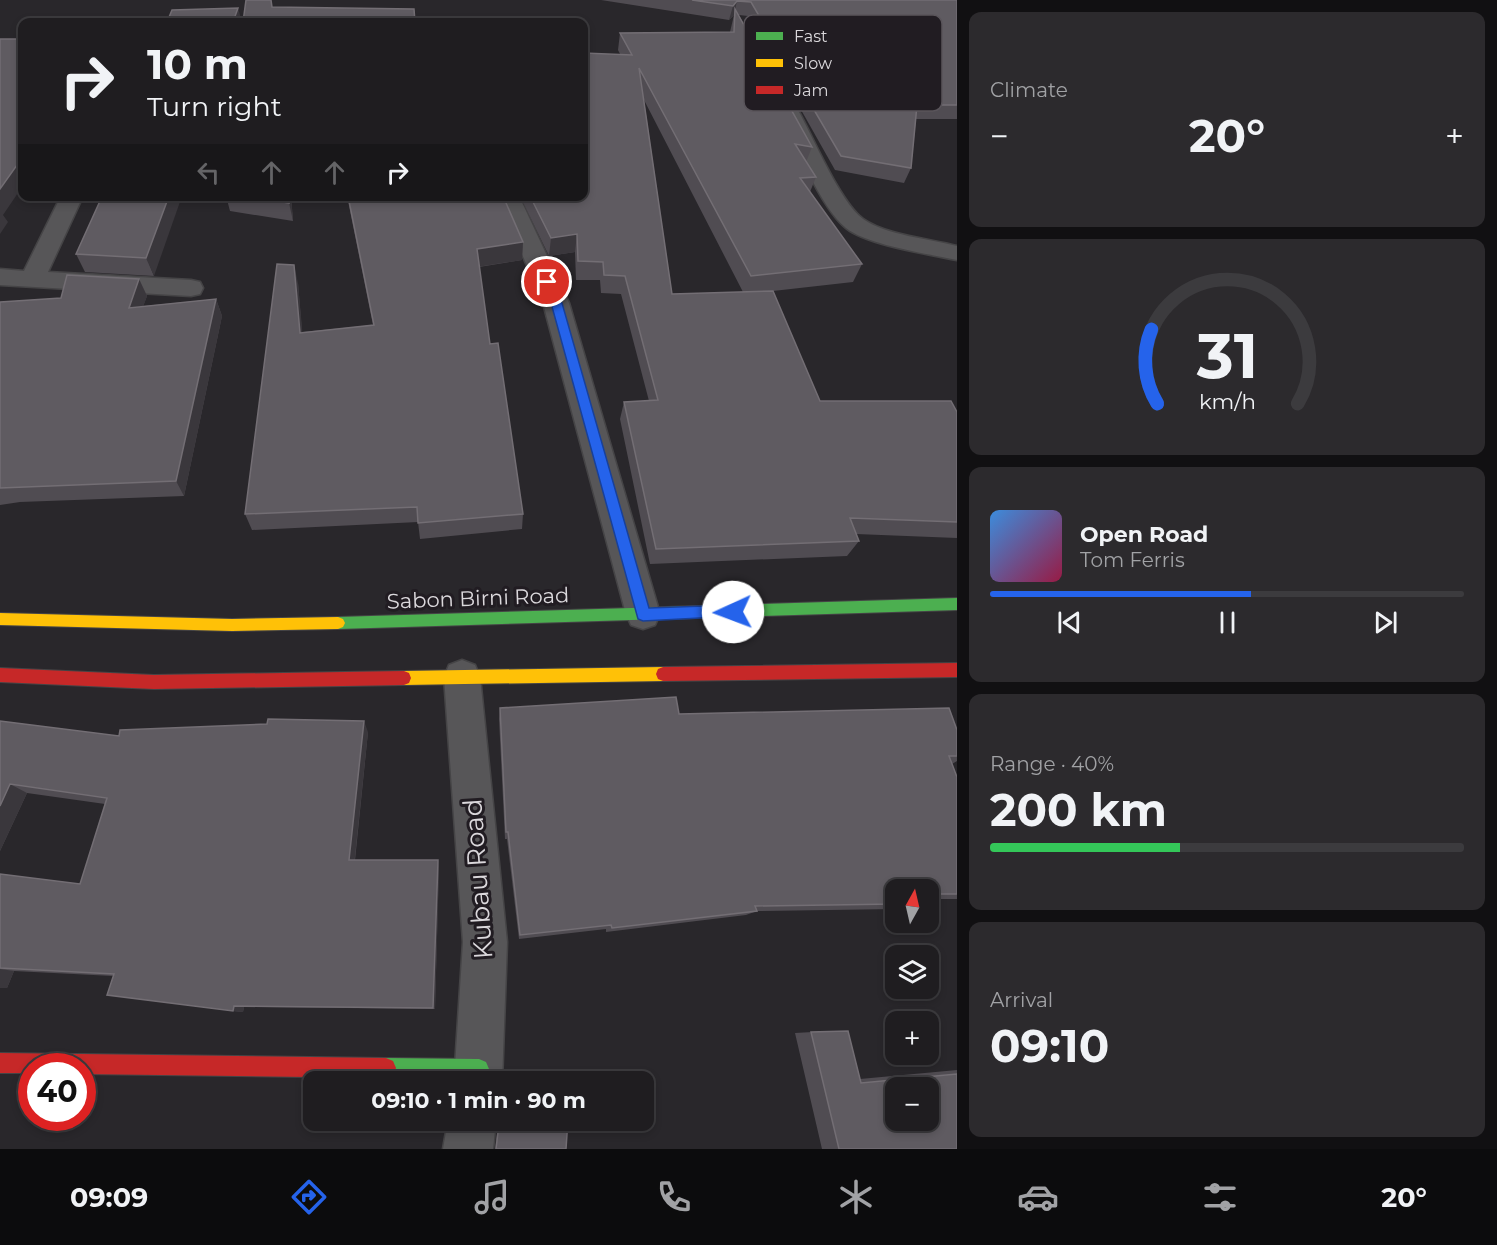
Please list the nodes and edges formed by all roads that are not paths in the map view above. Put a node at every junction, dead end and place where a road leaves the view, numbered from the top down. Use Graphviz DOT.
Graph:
graph roads {
  1 [pos="789,111"];
  2 [pos="70,201"];
  3 [pos="510,201"];
  4 [pos="957,253"];
  5 [pos="0,277"];
  6 [pos="32,279"];
  7 [pos="191,288"];
  8 [pos="957,604"];
  9 [pos="643,614"];
  10 [pos="0,619"];
  11 [pos="957,670"];
  12 [pos="0,675"];
  13 [pos="462,677"];
  14 [pos="0,1063"];
  15 [pos="303,1071"];
  16 [pos="479,1071"];
  17 [pos="470,1131"];
  18 [pos="468,1149"];
  1 -- 4 [label="street"];
  2 -- 6 [label="street"];
  3 -- 9 [label="street"];
  5 -- 6 [label="street"];
  6 -- 7 [label="street"];
  8 -- 9 [label="street, Sabon Birni Road"];
  9 -- 10 [label="street, Sabon Birni Road"];
  11 -- 13 [label="street"];
  12 -- 13 [label="street"];
  13 -- 16 [label="street, Kubau Road"];
  14 -- 15 [label="street"];
  17 -- 18 [label="street"];
}
